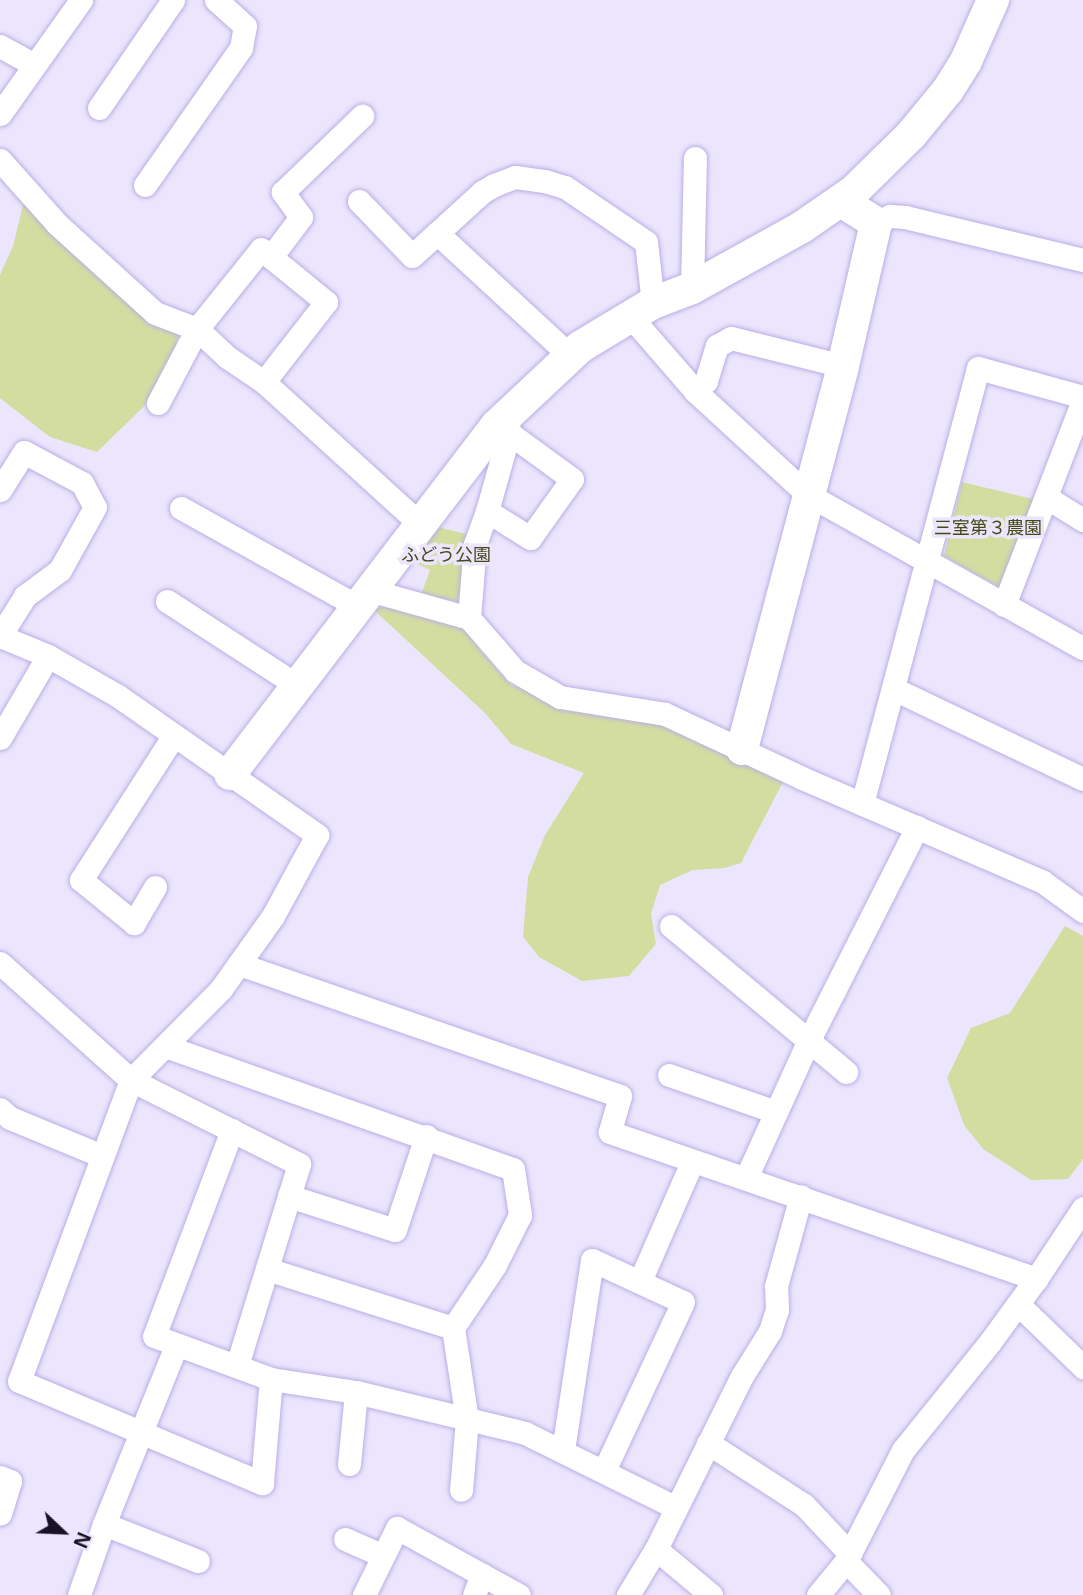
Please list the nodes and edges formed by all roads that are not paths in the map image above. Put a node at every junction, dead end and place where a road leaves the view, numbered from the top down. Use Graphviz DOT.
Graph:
graph roads {
  1 [pos="81,0"];
  2 [pos="173,0"];
  3 [pos="216,0"];
  4 [pos="993,0"];
  5 [pos="0,46"];
  6 [pos="34,65"];
  7 [pos="99,108"];
  8 [pos="0,114"];
  9 [pos="362,116"];
  10 [pos="695,158"];
  11 [pos="0,160"];
  12 [pos="145,185"];
  13 [pos="359,201"];
  14 [pos="841,201"];
  15 [pos="876,223"];
  16 [pos="437,233"];
  17 [pos="271,257"];
  18 [pos="1083,260"];
  19 [pos="692,288"];
  20 [pos="642,310"];
  21 [pos="197,329"];
  22 [pos="569,355"];
  23 [pos="843,366"];
  24 [pos="264,382"];
  25 [pos="695,391"];
  26 [pos="1083,398"];
  27 [pos="158,403"];
  28 [pos="508,424"];
  29 [pos="0,490"];
  30 [pos="807,494"];
  31 [pos="1045,497"];
  32 [pos="181,508"];
  33 [pos="487,511"];
  34 [pos="1083,520"];
  35 [pos="420,524"];
  36 [pos="927,562"];
  37 [pos="363,598"];
  38 [pos="167,601"];
  39 [pos="1004,605"];
  40 [pos="469,618"];
  41 [pos="0,636"];
  42 [pos="1081,643"];
  43 [pos="48,656"];
  44 [pos="298,686"];
  45 [pos="894,689"];
  46 [pos="174,735"];
  47 [pos="0,738"];
  48 [pos="742,749"];
  49 [pos="230,774"];
  50 [pos="1083,779"];
  51 [pos="862,804"];
  52 [pos="916,827"];
  53 [pos="155,887"];
  54 [pos="1083,911"];
  55 [pos="671,926"];
  56 [pos="0,963"];
  57 [pos="239,964"];
  58 [pos="808,1042"];
  59 [pos="165,1046"];
  60 [pos="846,1072"];
  61 [pos="669,1075"];
  62 [pos="131,1080"];
  63 [pos="0,1109"];
  64 [pos="776,1112"];
  65 [pos="232,1130"];
  66 [pos="426,1136"];
  67 [pos="102,1156"];
  68 [pos="692,1162"];
  69 [pos="746,1178"];
  70 [pos="289,1196"];
  71 [pos="801,1196"];
  72 [pos="1083,1208"];
  73 [pos="267,1269"];
  74 [pos="1036,1279"];
  75 [pos="640,1281"];
  76 [pos="1018,1304"];
  77 [pos="453,1328"];
  78 [pos="176,1346"];
  79 [pos="237,1365"];
  80 [pos="1083,1367"];
  81 [pos="271,1379"];
  82 [pos="356,1392"];
  83 [pos="467,1419"];
  84 [pos="140,1433"];
  85 [pos="708,1443"];
  86 [pos="563,1450"];
  87 [pos="349,1464"];
  88 [pos="604,1471"];
  89 [pos="0,1477"];
  90 [pos="461,1490"];
  91 [pos="675,1507"];
  92 [pos="0,1514"];
  93 [pos="104,1524"];
  94 [pos="345,1539"];
  95 [pos="656,1549"];
  96 [pos="381,1555"];
  97 [pos="848,1557"];
  98 [pos="198,1561"];
  99 [pos="478,1585"];
  100 [pos="79,1595"];
  101 [pos="363,1595"];
  102 [pos="520,1595"];
  103 [pos="628,1595"];
  104 [pos="711,1595"];
  105 [pos="818,1595"];
  106 [pos="879,1595"];
  1 -- 6 [label="street"];
  2 -- 7 [label="street"];
  3 -- 12 [label="street"];
  4 -- 14 [label="street"];
  5 -- 6 [label="street"];
  6 -- 8 [label="street"];
  9 -- 17 [label="street"];
  10 -- 19 [label="street"];
  11 -- 21 [label="street"];
  13 -- 16 [label="street"];
  14 -- 15 [label="street"];
  14 -- 19 [label="street"];
  15 -- 18 [label="street"];
  15 -- 23 [label="street"];
  16 -- 20 [label="street"];
  16 -- 22 [label="street"];
  17 -- 21 [label="street"];
  17 -- 24 [label="street"];
  19 -- 20 [label="street"];
  20 -- 22 [label="street"];
  20 -- 25 [label="street"];
  21 -- 24 [label="street"];
  21 -- 27 [label="street"];
  22 -- 28 [label="street"];
  23 -- 25 [label="street"];
  23 -- 30 [label="street"];
  24 -- 35 [label="street"];
  25 -- 30 [label="street"];
  26 -- 31 [label="street"];
  26 -- 36 [label="street"];
  28 -- 33 [label="street"];
  28 -- 33 [label="street"];
  28 -- 35 [label="street"];
  29 -- 41 [label="street"];
  30 -- 36 [label="street"];
  30 -- 48 [label="street"];
  31 -- 34 [label="street"];
  31 -- 39 [label="street"];
  32 -- 37 [label="street"];
  33 -- 40 [label="street"];
  35 -- 37 [label="street"];
  36 -- 39 [label="street"];
  36 -- 45 [label="street"];
  37 -- 40 [label="street"];
  37 -- 44 [label="street"];
  38 -- 44 [label="street"];
  39 -- 42 [label="street"];
  40 -- 48 [label="street"];
  41 -- 43 [label="street"];
  43 -- 46 [label="street"];
  43 -- 47 [label="street"];
  44 -- 49 [label="street"];
  45 -- 50 [label="street"];
  45 -- 51 [label="street"];
  46 -- 49 [label="street"];
  46 -- 53 [label="street"];
  48 -- 51 [label="street"];
  49 -- 57 [label="street"];
  51 -- 52 [label="street"];
  52 -- 54 [label="street"];
  52 -- 58 [label="street"];
  55 -- 58 [label="street"];
  56 -- 62 [label="street"];
  57 -- 59 [label="street"];
  57 -- 68 [label="street"];
  58 -- 60 [label="street"];
  58 -- 64 [label="street"];
  59 -- 62 [label="street"];
  59 -- 66 [label="street"];
  61 -- 64 [label="street"];
  62 -- 65 [label="street"];
  62 -- 67 [label="street"];
  63 -- 67 [label="street"];
  64 -- 69 [label="street"];
  65 -- 70 [label="street"];
  65 -- 78 [label="street"];
  66 -- 70 [label="street"];
  66 -- 77 [label="street"];
  67 -- 84 [label="street"];
  68 -- 69 [label="street"];
  68 -- 75 [label="street"];
  69 -- 71 [label="street"];
  70 -- 73 [label="street"];
  71 -- 74 [label="street"];
  71 -- 85 [label="street"];
  72 -- 74 [label="street"];
  73 -- 77 [label="street"];
  73 -- 79 [label="street"];
  74 -- 76 [label="street"];
  75 -- 86 [label="street"];
  75 -- 88 [label="street"];
  76 -- 80 [label="street"];
  76 -- 97 [label="street"];
  77 -- 83 [label="street"];
  78 -- 79 [label="street"];
  78 -- 84 [label="street"];
  79 -- 81 [label="street"];
  81 -- 82 [label="street"];
  81 -- 84 [label="street"];
  82 -- 83 [label="street"];
  82 -- 87 [label="street"];
  83 -- 86 [label="street"];
  83 -- 90 [label="street"];
  84 -- 93 [label="street"];
  85 -- 91 [label="street"];
  85 -- 97 [label="street"];
  86 -- 88 [label="street"];
  88 -- 91 [label="street"];
  89 -- 92 [label="street"];
  91 -- 95 [label="street"];
  93 -- 98 [label="street"];
  93 -- 100 [label="street"];
  94 -- 96 [label="street"];
  95 -- 103 [label="street"];
  95 -- 104 [label="street"];
  96 -- 99 [label="street"];
  96 -- 101 [label="street"];
  97 -- 105 [label="street"];
  97 -- 106 [label="street"];
  99 -- 102 [label="street"];
}
